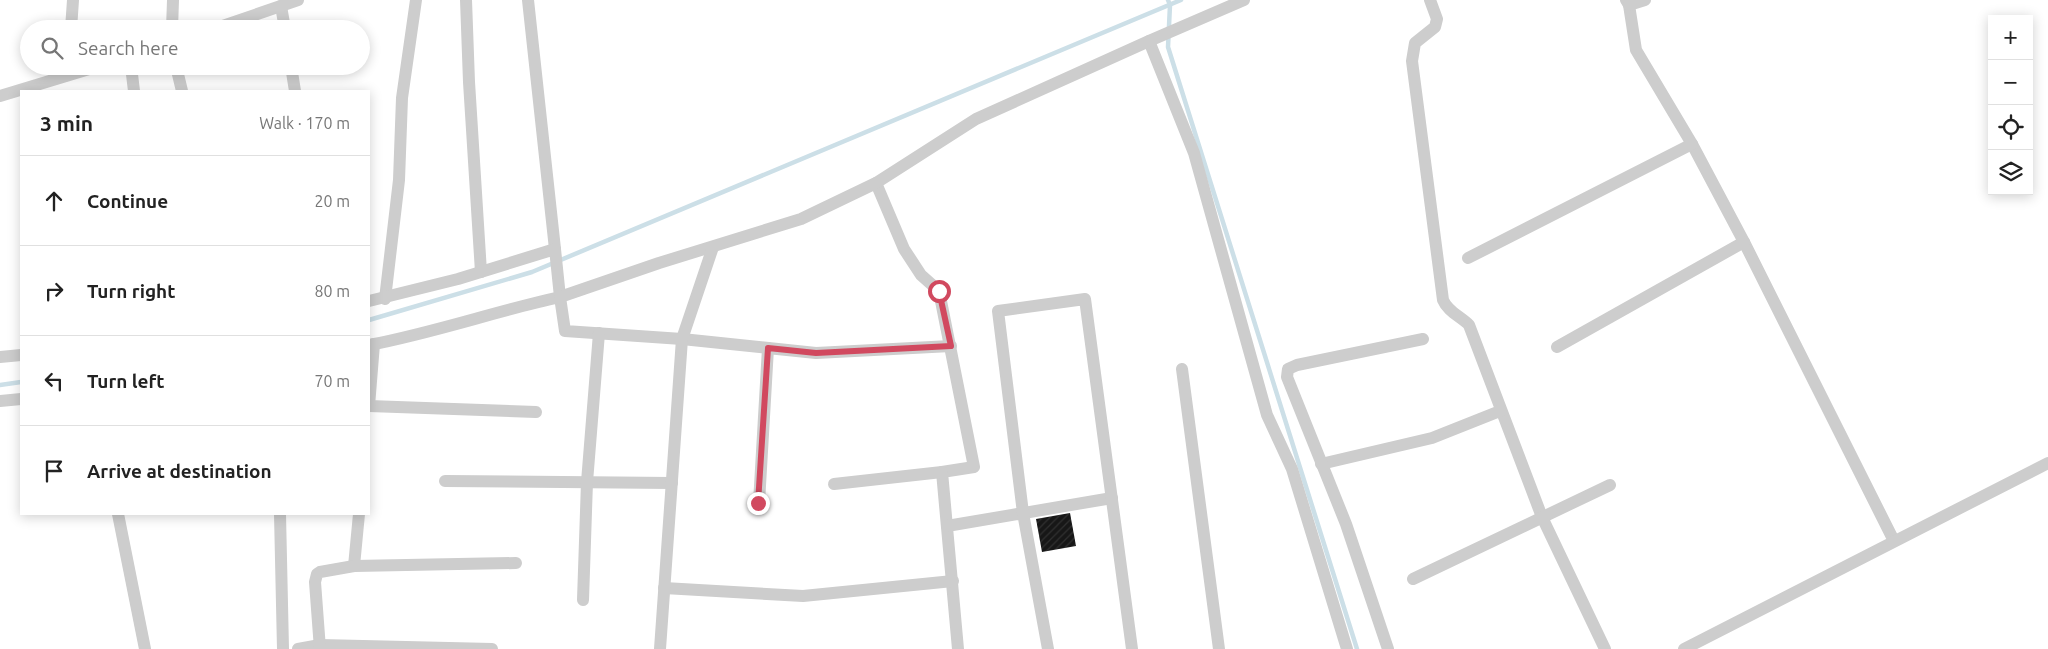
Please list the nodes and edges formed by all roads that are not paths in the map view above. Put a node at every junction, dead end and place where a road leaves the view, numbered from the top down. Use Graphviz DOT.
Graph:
graph roads {
  1 [pos="73,0"];
  2 [pos="174,0"];
  3 [pos="298,0"];
  4 [pos="416,0"];
  5 [pos="466,0"];
  6 [pos="528,0"];
  7 [pos="1244,0"];
  8 [pos="1430,0"];
  9 [pos="1645,0"];
  10 [pos="1627,2"];
  11 [pos="264,5"];
  12 [pos="281,6"];
  13 [pos="72,20"];
  14 [pos="173,20"];
  15 [pos="233,20"];
  16 [pos="283,20"];
  17 [pos="1149,41"];
  18 [pos="61,75"];
  19 [pos="132,75"];
  20 [pos="178,75"];
  21 [pos="293,75"];
  22 [pos="34,89"];
  23 [pos="134,90"];
  24 [pos="182,90"];
  25 [pos="295,90"];
  26 [pos="20,92"];
  27 [pos="0,96"];
  28 [pos="1692,144"];
  29 [pos="876,184"];
  30 [pos="1744,242"];
  31 [pos="714,247"];
  32 [pos="556,253"];
  33 [pos="1468,258"];
  34 [pos="481,272"];
  35 [pos="560,298"];
  36 [pos="385,299"];
  37 [pos="370,301"];
  38 [pos="598,333"];
  39 [pos="682,339"];
  40 [pos="1422,339"];
  41 [pos="372,344"];
  42 [pos="951,346"];
  43 [pos="1557,347"];
  44 [pos="768,348"];
  45 [pos="20,355"];
  46 [pos="0,357"];
  47 [pos="1182,369"];
  48 [pos="370,385"];
  49 [pos="20,399"];
  50 [pos="0,401"];
  51 [pos="370,406"];
  52 [pos="1500,411"];
  53 [pos="536,412"];
  54 [pos="2048,463"];
  55 [pos="1321,464"];
  56 [pos="942,472"];
  57 [pos="445,481"];
  58 [pos="587,482"];
  59 [pos="672,484"];
  60 [pos="834,484"];
  61 [pos="1610,484"];
  62 [pos="1112,498"];
  63 [pos="758,503"];
  64 [pos="1022,513"];
  65 [pos="118,515"];
  66 [pos="280,515"];
  67 [pos="359,515"];
  68 [pos="1542,517"];
  69 [pos="947,526"];
  70 [pos="1894,541"];
  71 [pos="516,563"];
  72 [pos="354,566"];
  73 [pos="1413,579"];
  74 [pos="953,582"];
  75 [pos="664,588"];
  76 [pos="583,600"];
  77 [pos="320,647"];
  78 [pos="145,649"];
  79 [pos="283,649"];
  80 [pos="298,649"];
  81 [pos="492,649"];
  82 [pos="660,649"];
  83 [pos="958,649"];
  84 [pos="1048,649"];
  85 [pos="1132,649"];
  86 [pos="1219,649"];
  87 [pos="1347,649"];
  88 [pos="1388,649"];
  89 [pos="1605,649"];
  90 [pos="1684,649"];
  1 -- 13 [label="street"];
  2 -- 14 [label="street"];
  3 -- 12 [label="street"];
  4 -- 36 [label="street"];
  5 -- 34 [label="street"];
  6 -- 32 [label="street"];
  7 -- 17 [label="street"];
  8 -- 52 [label="street"];
  9 -- 10 [label="street"];
  10 -- 28 [label="street"];
  11 -- 12 [label="street"];
  11 -- 15 [label="street"];
  12 -- 16 [label="street"];
  17 -- 29 [label="street"];
  17 -- 87 [label="street"];
  18 -- 22 [label="street"];
  19 -- 23 [label="street"];
  20 -- 24 [label="street"];
  21 -- 25 [label="street"];
  26 -- 27 [label="street"];
  28 -- 30 [label="street"];
  28 -- 33 [label="street"];
  29 -- 31 [label="street"];
  29 -- 42 [label="street"];
  30 -- 43 [label="street"];
  30 -- 70 [label="street"];
  31 -- 35 [label="street"];
  31 -- 39 [label="street"];
  32 -- 34 [label="street"];
  32 -- 35 [label="street"];
  34 -- 36 [label="street"];
  35 -- 38 [label="street"];
  35 -- 41 [label="street"];
  36 -- 37 [label="street"];
  38 -- 39 [label="street"];
  38 -- 58 [label="street"];
  39 -- 44 [label="street"];
  39 -- 59 [label="street"];
  40 -- 55 [label="street"];
  41 -- 48 [label="street"];
  42 -- 44 [label="street"];
  42 -- 56 [label="street"];
  44 -- 63 [label="street"];
  45 -- 46 [label="street"];
  47 -- 86 [label="street"];
  49 -- 50 [label="street"];
  51 -- 53 [label="street"];
  52 -- 55 [label="street"];
  52 -- 68 [label="street"];
  54 -- 70 [label="street"];
  55 -- 88 [label="street"];
  56 -- 60 [label="street"];
  56 -- 69 [label="street"];
  57 -- 58 [label="street"];
  58 -- 59 [label="street"];
  58 -- 76 [label="street"];
  59 -- 75 [label="street"];
  61 -- 68 [label="street"];
  62 -- 64 [label="street"];
  62 -- 64 [label="street"];
  62 -- 85 [label="street"];
  64 -- 69 [label="street"];
  64 -- 84 [label="street"];
  65 -- 78 [label="street"];
  66 -- 79 [label="street"];
  67 -- 72 [label="street"];
  68 -- 73 [label="street"];
  68 -- 89 [label="street"];
  69 -- 74 [label="street"];
  70 -- 90 [label="street"];
  71 -- 72 [label="street"];
  72 -- 77 [label="street"];
  74 -- 75 [label="street"];
  74 -- 83 [label="street"];
  75 -- 82 [label="street"];
  77 -- 80 [label="street"];
  77 -- 81 [label="street"];
}
